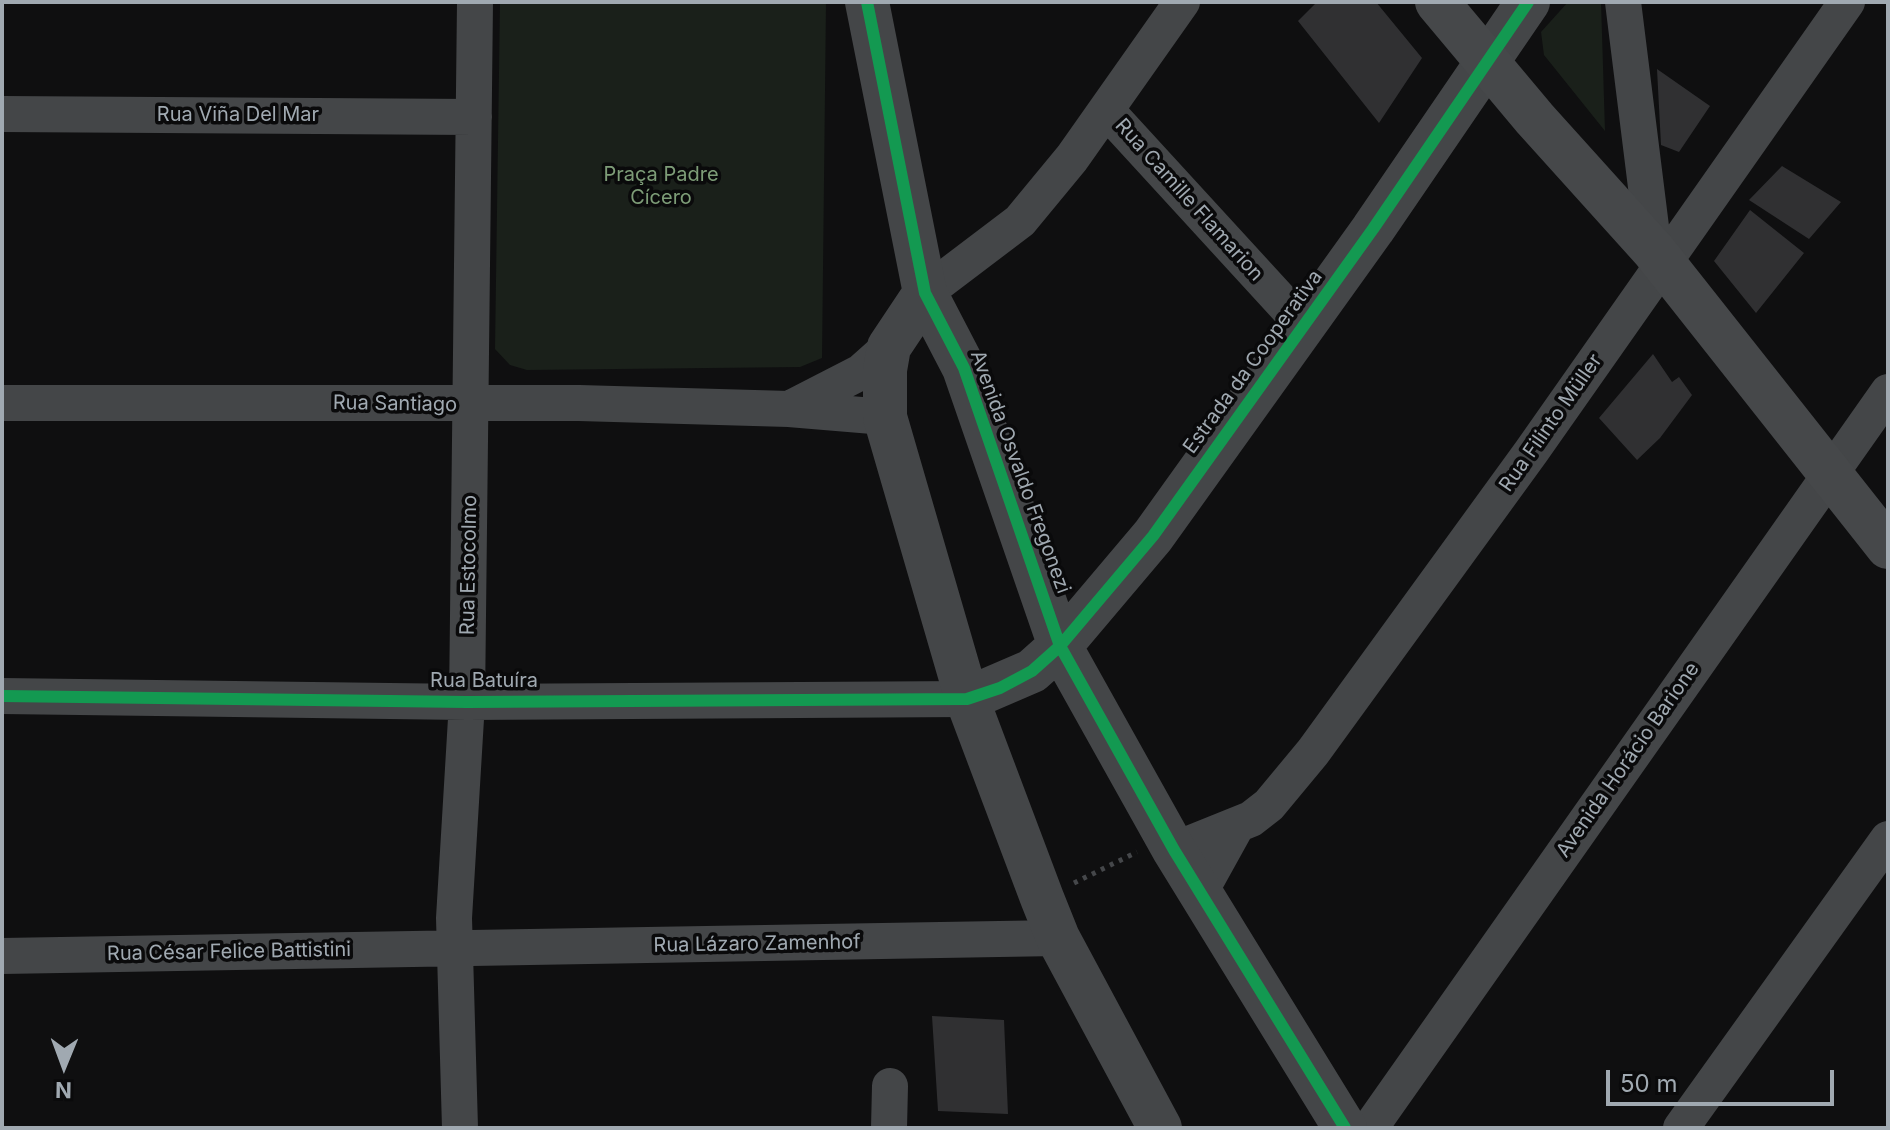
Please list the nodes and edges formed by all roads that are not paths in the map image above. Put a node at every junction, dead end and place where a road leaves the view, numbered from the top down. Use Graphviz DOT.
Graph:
graph roads {
  1 [pos="475,2"];
  2 [pos="867,2"];
  3 [pos="1182,2"];
  4 [pos="1437,2"];
  5 [pos="1528,2"];
  6 [pos="1623,2"];
  7 [pos="1847,2"];
  8 [pos="1488,65"];
  9 [pos="1106,110"];
  10 [pos="2,114"];
  11 [pos="474,117"];
  12 [pos="1658,258"];
  13 [pos="925,293"];
  14 [pos="1304,326"];
  15 [pos="889,347"];
  16 [pos="1888,392"];
  17 [pos="2,403"];
  18 [pos="471,405"];
  19 [pos="789,409"];
  20 [pos="885,417"];
  21 [pos="1830,476"];
  22 [pos="1888,547"];
  23 [pos="1060,646"];
  24 [pos="2,696"];
  25 [pos="967,699"];
  26 [pos="467,702"];
  27 [pos="1236,827"];
  28 [pos="1888,839"];
  29 [pos="1160,849"];
  30 [pos="1200,892"];
  31 [pos="1058,938"];
  32 [pos="456,949"];
  33 [pos="2,956"];
  34 [pos="890,1086"];
  35 [pos="460,1128"];
  36 [pos="889,1128"];
  37 [pos="1160,1128"];
  38 [pos="1345,1128"];
  39 [pos="1370,1128"];
  40 [pos="1681,1128"];
  1 -- 11 [label="street, Rua Estocolmo"];
  2 -- 13 [label="street, Avenida Osvaldo Fregonezi"];
  3 -- 9 [label="street"];
  4 -- 8 [label="main road"];
  5 -- 8 [label="street, Estrada da Cooperativa"];
  6 -- 12 [label="street"];
  7 -- 12 [label="street, Rua Filinto Müller"];
  8 -- 12 [label="main road"];
  8 -- 14 [label="street, Estrada da Cooperativa"];
  9 -- 13 [label="street"];
  9 -- 14 [label="street, Rua Camille Flamarion"];
  10 -- 11 [label="street, Rua Viña Del Mar"];
  11 -- 18 [label="street, Rua Estocolmo"];
  12 -- 21 [label="main road"];
  12 -- 27 [label="street, Rua Filinto Müller"];
  13 -- 15 [label="street"];
  13 -- 23 [label="street, Avenida Osvaldo Fregonezi"];
  14 -- 23 [label="street, Estrada da Cooperativa"];
  15 -- 19 [label="street, Rua Santiago"];
  15 -- 20 [label="street"];
  16 -- 21 [label="street, Avenida Horácio Barione"];
  17 -- 18 [label="street, Rua Santiago"];
  18 -- 19 [label="street, Rua Santiago"];
  18 -- 26 [label="street, Rua Estocolmo"];
  19 -- 20 [label="street, Rua Santiago"];
  20 -- 25 [label="street"];
  21 -- 22 [label="main road"];
  21 -- 39 [label="street, Avenida Horácio Barione"];
  23 -- 25 [label="street, Estrada da Cooperativa"];
  23 -- 29 [label="street, Avenida Osvaldo Fregonezi"];
  24 -- 26 [label="street, Rua Batuíra"];
  25 -- 26 [label="street, Rua Batuíra"];
  25 -- 31 [label="street"];
  26 -- 32 [label="street, Rua Estocolmo"];
  27 -- 29 [label="street, Rua Filinto Müller"];
  27 -- 30 [label="street, Rua Filinto Müller"];
  28 -- 40 [label="street"];
  29 -- 30 [label="street, Avenida Osvaldo Fregonezi"];
  30 -- 38 [label="street, Avenida Osvaldo Fregonezi"];
  31 -- 32 [label="street, Rua Lázaro Zamenhof"];
  31 -- 37 [label="street"];
  32 -- 33 [label="street, Rua César Felice Battistini"];
  32 -- 35 [label="street, Rua Estocolmo"];
  34 -- 36 [label="street"];
}
